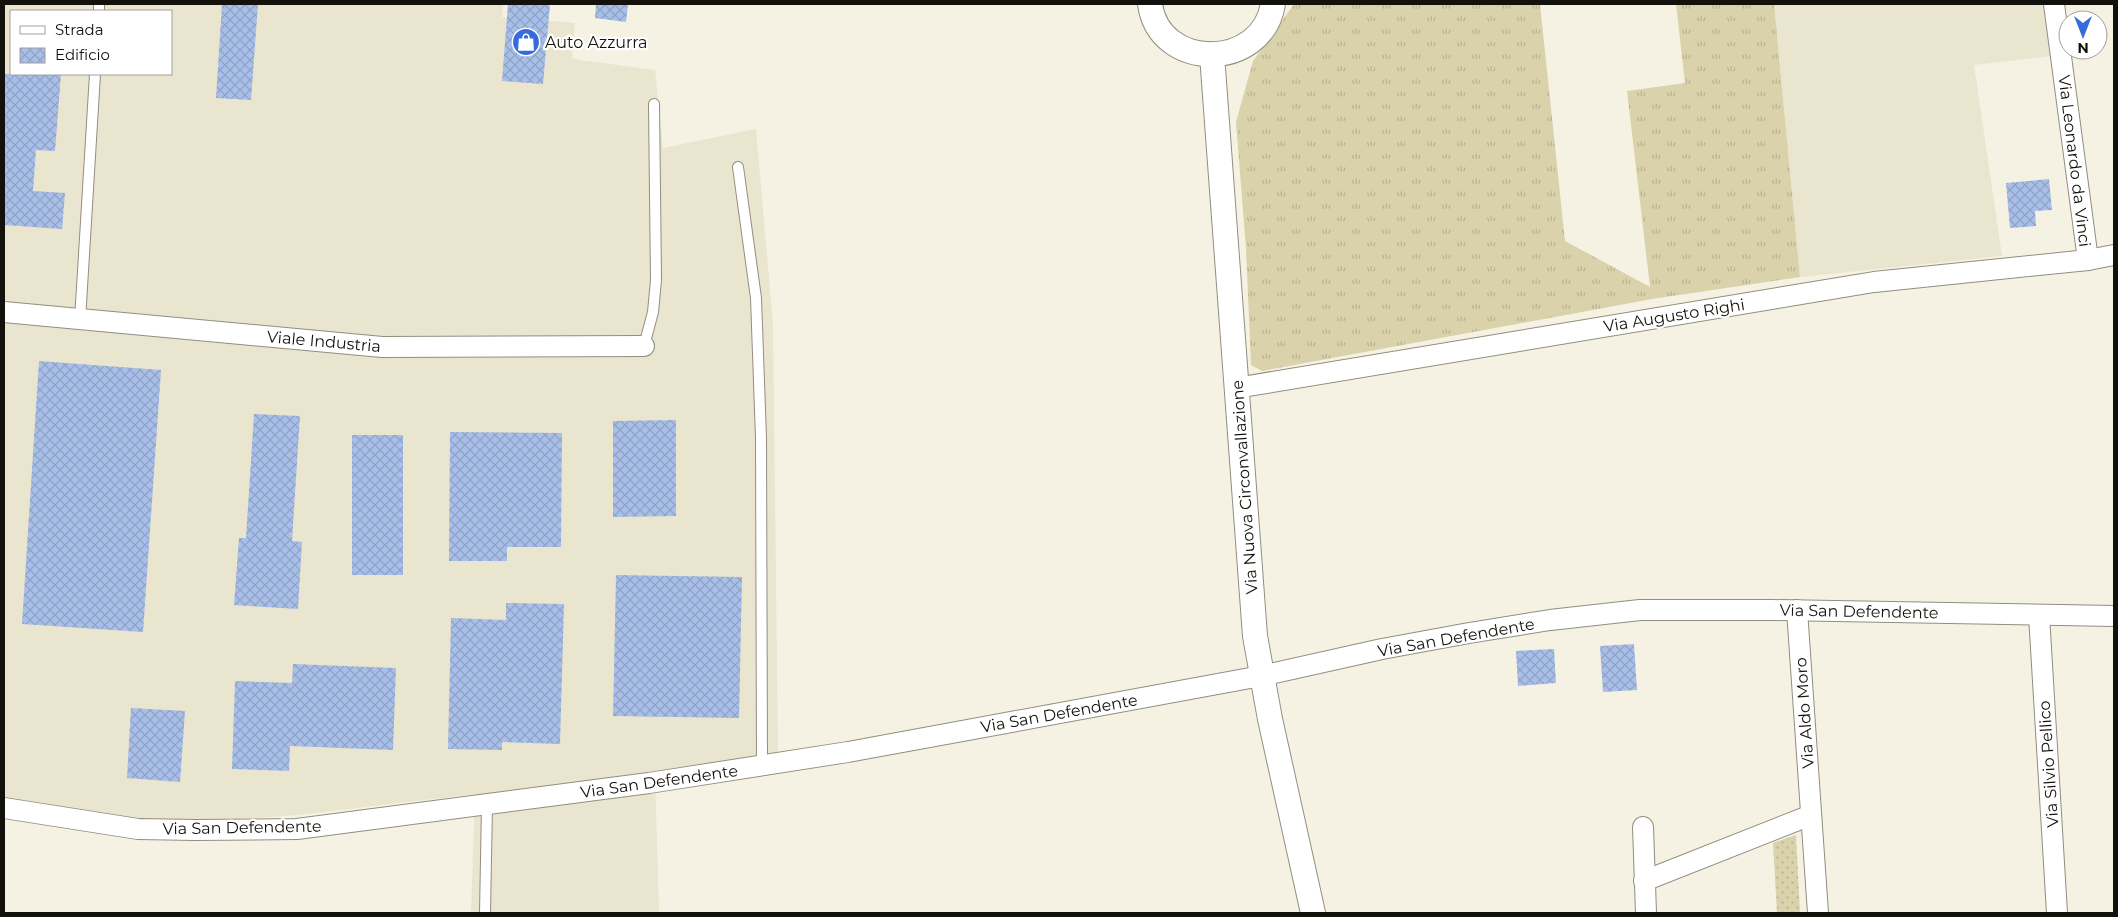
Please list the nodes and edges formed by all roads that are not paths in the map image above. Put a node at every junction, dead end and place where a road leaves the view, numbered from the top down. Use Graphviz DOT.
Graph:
graph roads {
  1 [pos="1150,4"];
  2 [pos="1273,4"];
  3 [pos="2054,4"];
  4 [pos="1212,55"];
  5 [pos="95,75"];
  6 [pos="654,104"];
  7 [pos="738,167"];
  8 [pos="2114,255"];
  9 [pos="2088,260"];
  10 [pos="4,312"];
  11 [pos="80,320"];
  12 [pos="644,346"];
  13 [pos="1236,388"];
  14 [pos="1797,610"];
  15 [pos="2039,614"];
  16 [pos="2114,616"];
  17 [pos="1261,676"];
  18 [pos="762,766"];
  19 [pos="487,805"];
  20 [pos="4,808"];
  21 [pos="1811,815"];
  22 [pos="1642,827"];
  23 [pos="1644,882"];
  24 [pos="485,913"];
  25 [pos="1313,913"];
  26 [pos="1646,913"];
  27 [pos="1818,913"];
  28 [pos="2057,913"];
  1 -- 4 [label="street"];
  2 -- 4 [label="street"];
  3 -- 9 [label="street, Via Leonardo da Vinci"];
  4 -- 13 [label="street, Via Nuova Circonvallazione"];
  5 -- 11 [label="lane"];
  6 -- 12 [label="lane"];
  7 -- 18 [label="lane"];
  8 -- 9 [label="street, Via Augusto Righi"];
  9 -- 13 [label="street, Via Augusto Righi"];
  10 -- 11 [label="street, Viale Industria"];
  11 -- 12 [label="street, Viale Industria"];
  13 -- 17 [label="street, Via Nuova Circonvallazione"];
  14 -- 15 [label="street, Via San Defendente"];
  14 -- 17 [label="street, Via San Defendente"];
  14 -- 21 [label="street, Via Aldo Moro"];
  15 -- 16 [label="street, Via San Defendente"];
  15 -- 28 [label="street, Via Silvio Pellico"];
  17 -- 18 [label="street, Via San Defendente"];
  17 -- 25 [label="street, Via Nuova Circonvallazione"];
  18 -- 19 [label="street, Via San Defendente"];
  19 -- 20 [label="street, Via San Defendente"];
  19 -- 24 [label="lane"];
  21 -- 23 [label="street"];
  21 -- 27 [label="street, Via Aldo Moro"];
  22 -- 23 [label="street"];
  23 -- 26 [label="street"];
}
